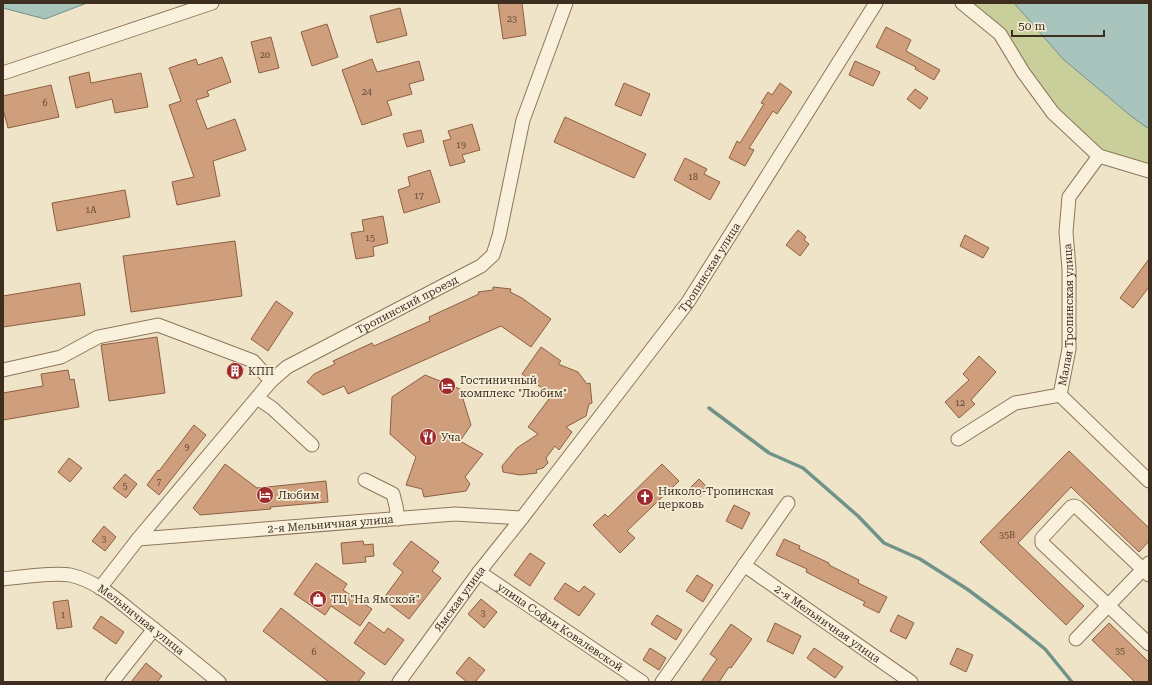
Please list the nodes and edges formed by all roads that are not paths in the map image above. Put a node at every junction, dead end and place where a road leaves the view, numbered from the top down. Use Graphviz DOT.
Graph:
graph roads {
  1 [pos="212,3"];
  2 [pos="566,3"];
  3 [pos="876,3"];
  4 [pos="962,3"];
  5 [pos="3,73"];
  6 [pos="1099,156"];
  7 [pos="1149,171"];
  8 [pos="3,370"];
  9 [pos="271,381"];
  10 [pos="1060,395"];
  11 [pos="257,398"];
  12 [pos="958,439"];
  13 [pos="312,446"];
  14 [pos="365,480"];
  15 [pos="1149,481"];
  16 [pos="788,503"];
  17 [pos="522,518"];
  18 [pos="398,519"];
  19 [pos="138,539"];
  20 [pos="744,565"];
  21 [pos="1147,569"];
  22 [pos="479,572"];
  23 [pos="3,579"];
  24 [pos="100,588"];
  25 [pos="1108,606"];
  26 [pos="154,629"];
  27 [pos="1076,639"];
  28 [pos="1149,644"];
  29 [pos="112,682"];
  30 [pos="219,682"];
  31 [pos="399,682"];
  32 [pos="642,682"];
  33 [pos="662,682"];
  34 [pos="911,682"];
  1 -- 5 [label="street"];
  2 -- 9 [label="street, Тропинский проезд"];
  3 -- 17 [label="street, Тропинская улица"];
  4 -- 6 [label="street"];
  6 -- 7 [label="street"];
  6 -- 10 [label="street, Малая Тропинская улица"];
  8 -- 9 [label="street"];
  9 -- 11 [label="street, Тропинский проезд"];
  10 -- 12 [label="street, Малая Тропинская улица"];
  10 -- 15 [label="street"];
  11 -- 13 [label="street"];
  11 -- 19 [label="street, Тропинский проезд"];
  14 -- 18 [label="street"];
  16 -- 20 [label="street"];
  17 -- 18 [label="street, 2-я Мельничная улица"];
  17 -- 22 [label="street, Ямская улица"];
  18 -- 19 [label="street, 2-я Мельничная улица"];
  19 -- 24 [label="street, Тропинский проезд"];
  20 -- 33 [label="street"];
  20 -- 34 [label="street, 2-я Мельничная улица"];
  21 -- 25 [label="street"];
  21 -- 25 [label="street"];
  22 -- 31 [label="street, Ямская улица"];
  22 -- 32 [label="street, улица Софьи Ковалевской"];
  23 -- 24 [label="street, Мельничная улица"];
  24 -- 26 [label="street, Мельничная улица"];
  25 -- 27 [label="street"];
  25 -- 28 [label="street"];
  26 -- 29 [label="street"];
  26 -- 30 [label="street, Мельничная улица"];
}
